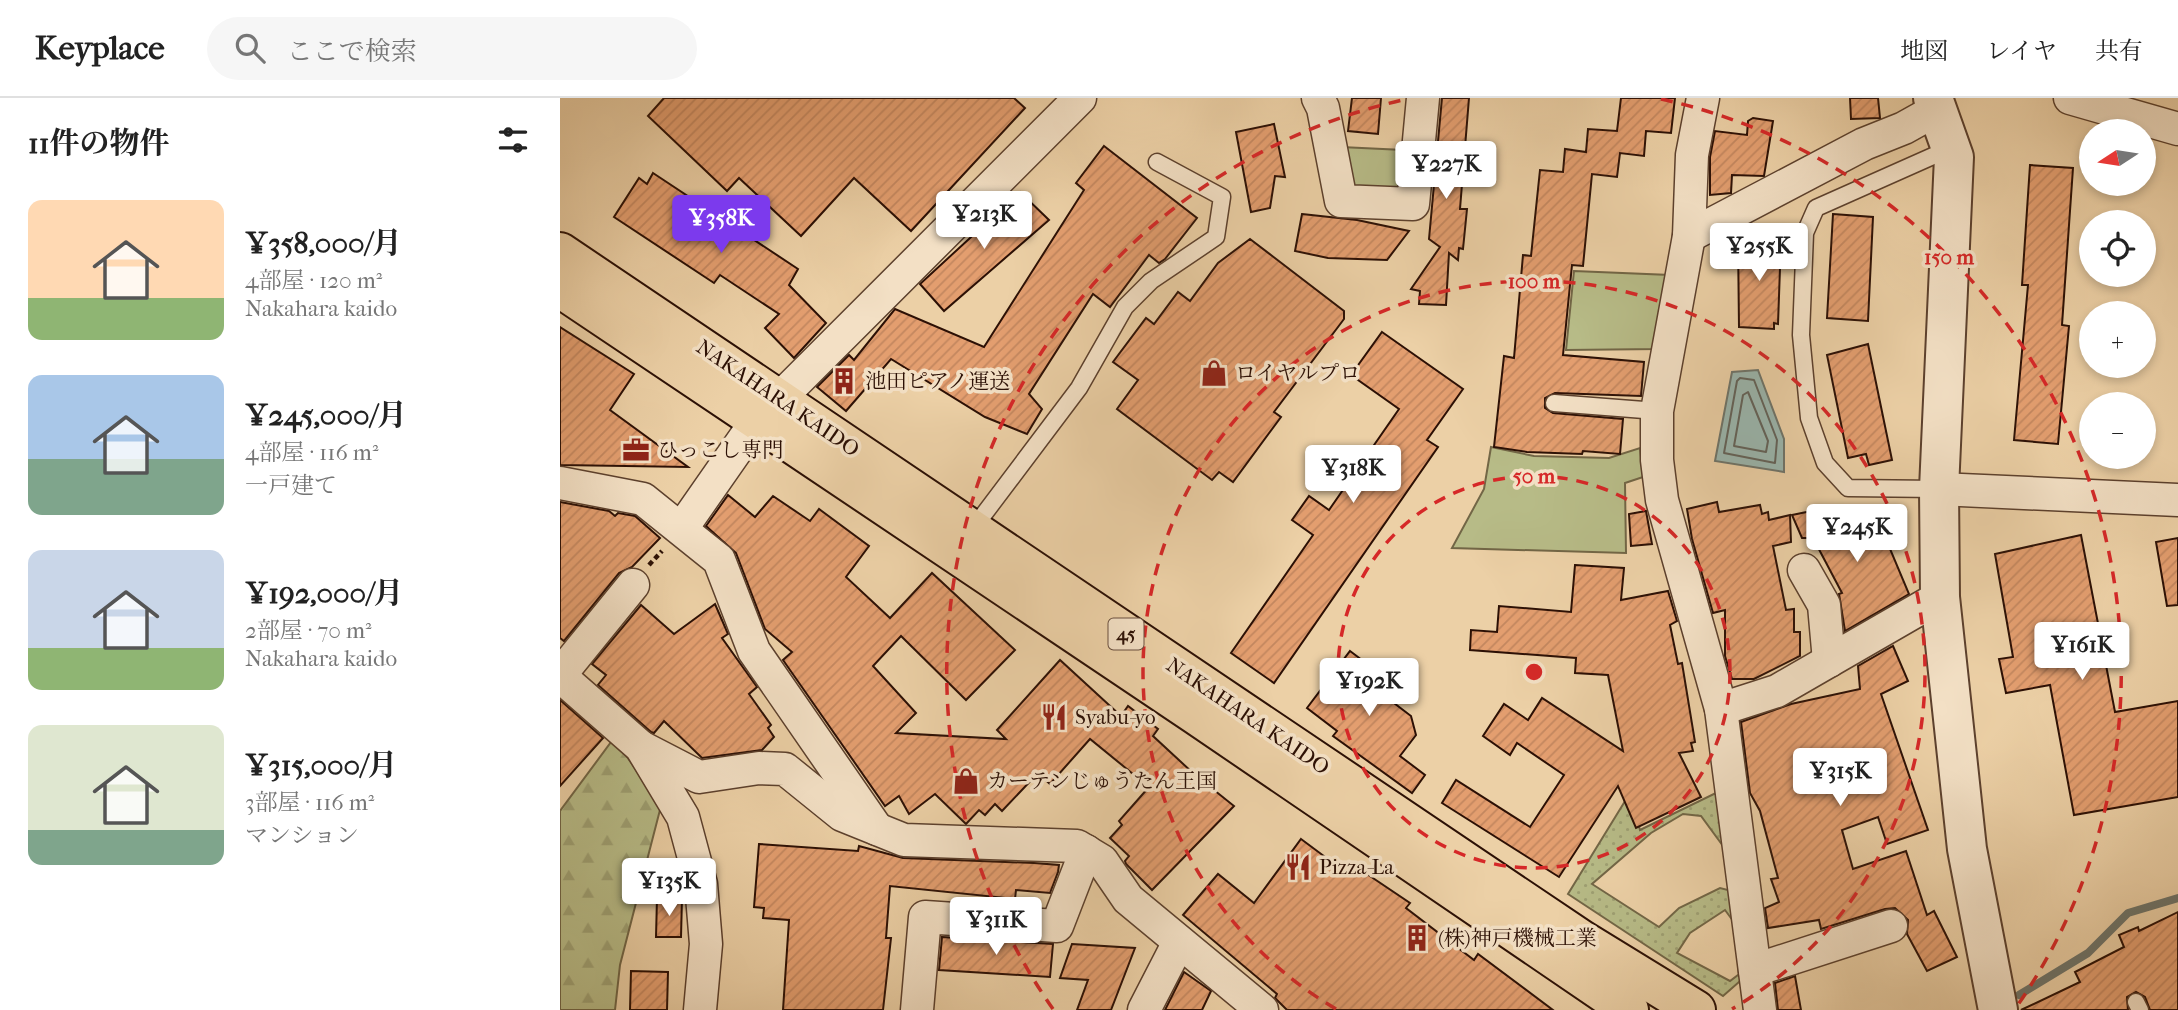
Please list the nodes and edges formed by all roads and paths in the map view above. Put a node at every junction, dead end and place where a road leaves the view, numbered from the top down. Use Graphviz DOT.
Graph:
graph roads {
  1 [pos="1080,98"];
  2 [pos="1318,98"];
  3 [pos="1423,98"];
  4 [pos="1703,98"];
  5 [pos="2070,98"];
  6 [pos="1935,103"];
  7 [pos="2178,129"];
  8 [pos="1951,147"];
  9 [pos="1157,162"];
  10 [pos="1689,236"];
  11 [pos="560,252"];
  12 [pos="560,288"];
  13 [pos="1554,403"];
  14 [pos="768,410"];
  15 [pos="1657,411"];
  16 [pos="560,483"];
  17 [pos="1939,489"];
  18 [pos="2178,500"];
  19 [pos="682,528"];
  20 [pos="972,530"];
  21 [pos="1804,570"];
  22 [pos="633,585"];
  23 [pos="1940,597"];
  24 [pos="1829,661"];
  25 [pos="560,676"];
  26 [pos="1721,709"];
  27 [pos="641,747"];
  28 [pos="877,829"];
  29 [pos="1086,851"];
  30 [pos="1891,926"];
  31 [pos="1179,942"];
  32 [pos="1755,970"];
  33 [pos="700,1010"];
  34 [pos="917,1010"];
  35 [pos="1144,1010"];
  36 [pos="1262,1010"];
  37 [pos="1629,1010"];
  38 [pos="1696,1010"];
  39 [pos="1760,1010"];
  40 [pos="1998,1010"];
  1 -- 14 [label="street"];
  2 -- 3 [label="street"];
  4 -- 10 [label="street"];
  5 -- 7 [label="street"];
  6 -- 8 [label="street"];
  6 -- 10 [label="street"];
  8 -- 17 [label="street"];
  8 -- 17 [label="lane"];
  9 -- 20 [label="lane"];
  10 -- 15 [label="street"];
  11 -- 14 [label="main road, NAKAHARA KAIDO / 45"];
  12 -- 14 [label="main road, NAKAHARA KAIDO / 45"];
  13 -- 15 [label="lane"];
  14 -- 19 [label="street"];
  14 -- 20 [label="main road, NAKAHARA KAIDO / 45"];
  14 -- 37 [label="main road, NAKAHARA KAIDO / 45"];
  15 -- 26 [label="street"];
  16 -- 19 [label="street"];
  17 -- 18 [label="street"];
  17 -- 23 [label="street"];
  19 -- 22 [label="path"];
  19 -- 28 [label="street"];
  20 -- 38 [label="main road, NAKAHARA KAIDO / 45"];
  21 -- 24 [label="street"];
  22 -- 25 [label="street"];
  23 -- 24 [label="street"];
  23 -- 40 [label="street"];
  24 -- 26 [label="street"];
  25 -- 27 [label="street"];
  26 -- 32 [label="street"];
  27 -- 28 [label="street"];
  27 -- 33 [label="street"];
  28 -- 29 [label="street"];
  29 -- 31 [label="street"];
  29 -- 34 [label="street"];
  30 -- 32 [label="street"];
  31 -- 35 [label="street"];
  31 -- 36 [label="street"];
  32 -- 39 [label="street"];
}
